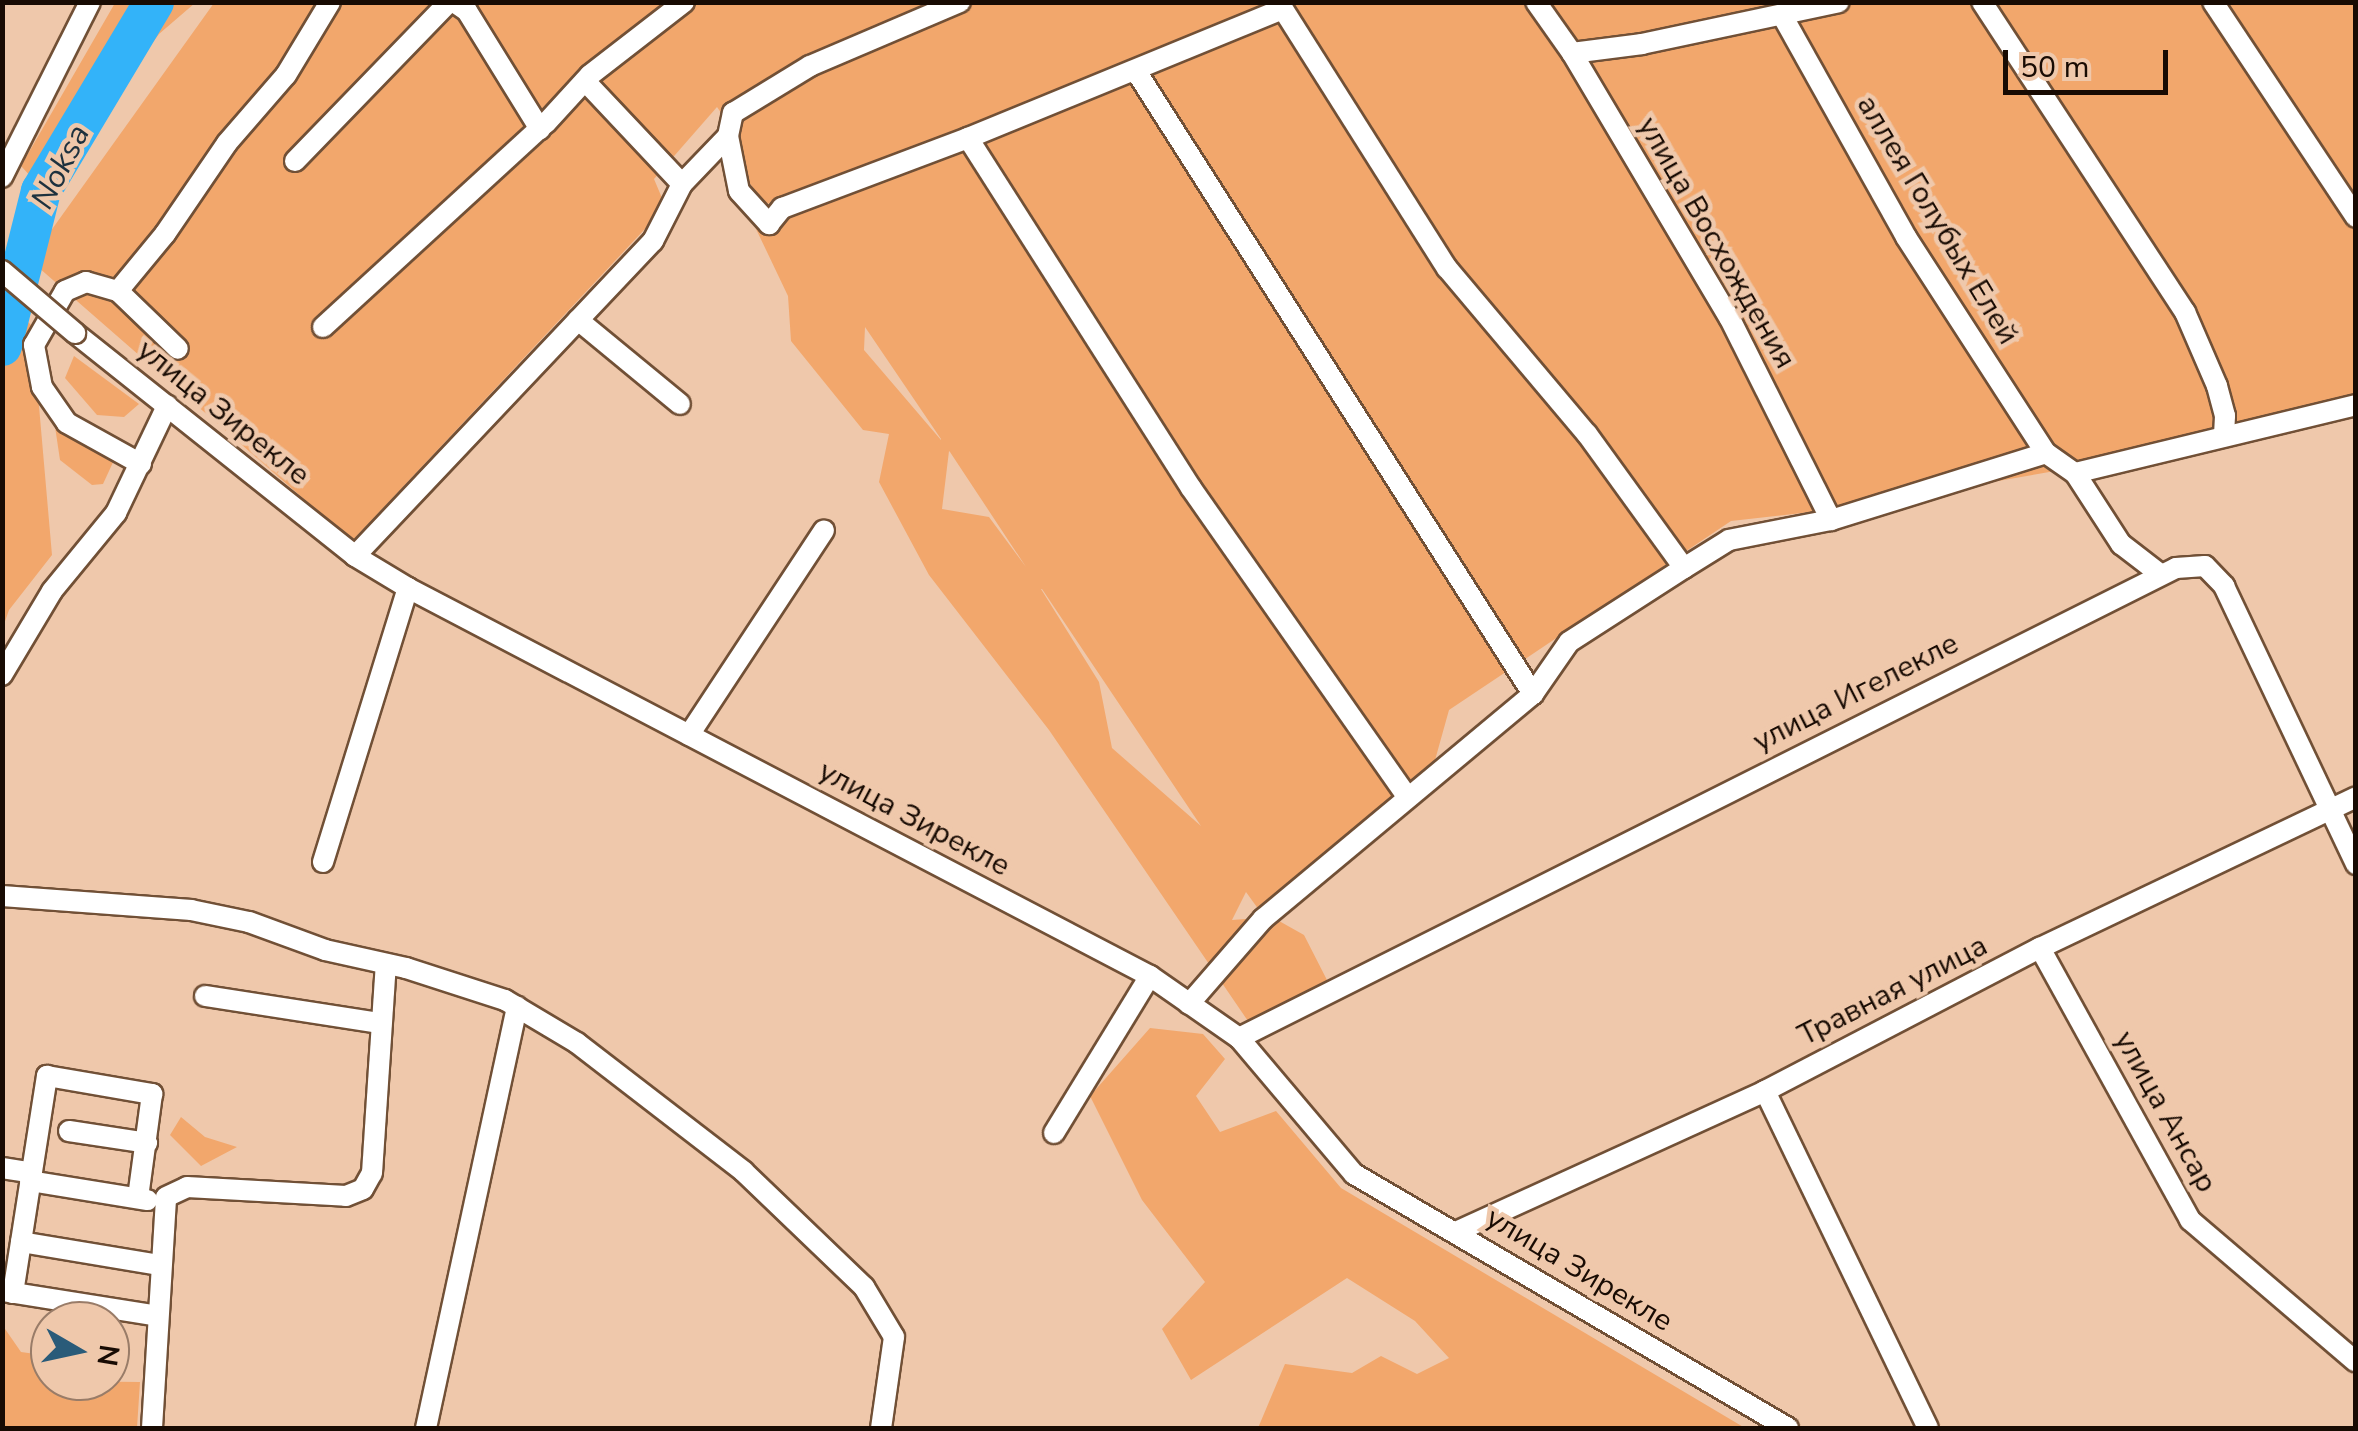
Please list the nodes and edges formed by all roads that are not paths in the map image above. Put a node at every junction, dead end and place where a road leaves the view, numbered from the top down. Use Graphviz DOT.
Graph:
graph roads {
  1 [pos="90,2"];
  2 [pos="330,2"];
  3 [pos="452,2"];
  4 [pos="684,2"];
  5 [pos="960,2"];
  6 [pos="1536,2"];
  7 [pos="1839,2"];
  8 [pos="1982,2"];
  9 [pos="2213,2"];
  10 [pos="661,9"];
  11 [pos="1782,15"];
  12 [pos="1572,53"];
  13 [pos="1136,71"];
  14 [pos="585,81"];
  15 [pos="540,129"];
  16 [pos="728,136"];
  17 [pos="968,138"];
  18 [pos="296,162"];
  19 [pos="2,177"];
  20 [pos="682,184"];
  21 [pos="2356,217"];
  22 [pos="2,271"];
  23 [pos="118,290"];
  24 [pos="578,320"];
  25 [pos="323,327"];
  26 [pos="178,349"];
  27 [pos="680,404"];
  28 [pos="167,406"];
  29 [pos="2356,406"];
  30 [pos="2224,436"];
  31 [pos="2046,452"];
  32 [pos="141,464"];
  33 [pos="2075,474"];
  34 [pos="1831,520"];
  35 [pos="824,530"];
  36 [pos="355,556"];
  37 [pos="1684,568"];
  38 [pos="2160,574"];
  39 [pos="408,588"];
  40 [pos="2,676"];
  41 [pos="1533,694"];
  42 [pos="689,735"];
  43 [pos="2356,797"];
  44 [pos="1408,798"];
  45 [pos="2331,810"];
  46 [pos="323,862"];
  47 [pos="2356,864"];
  48 [pos="2,896"];
  49 [pos="2040,948"];
  50 [pos="396,966"];
  51 [pos="1150,976"];
  52 [pos="205,996"];
  53 [pos="1189,1004"];
  54 [pos="517,1007"];
  55 [pos="380,1024"];
  56 [pos="1239,1038"];
  57 [pos="1766,1091"];
  58 [pos="69,1131"];
  59 [pos="1054,1133"];
  60 [pos="147,1143"];
  61 [pos="2,1168"];
  62 [pos="31,1177"];
  63 [pos="138,1198"];
  64 [pos="164,1202"];
  65 [pos="1456,1232"];
  66 [pos="21,1242"];
  67 [pos="160,1264"];
  68 [pos="8,1292"];
  69 [pos="158,1316"];
  70 [pos="2356,1362"];
  71 [pos="152,1428"];
  72 [pos="426,1428"];
  73 [pos="881,1428"];
  74 [pos="1788,1428"];
  75 [pos="1928,1428"];
  1 -- 19 [label="street"];
  2 -- 23 [label="street"];
  3 -- 15 [label="street"];
  3 -- 18 [label="street"];
  4 -- 10 [label="street"];
  5 -- 16 [label="street"];
  6 -- 12 [label="street, улица Восхождения"];
  7 -- 11 [label="street"];
  8 -- 30 [label="street"];
  9 -- 21 [label="street"];
  10 -- 14 [label="street"];
  11 -- 12 [label="street"];
  11 -- 31 [label="street, аллея Голубых Елей"];
  12 -- 34 [label="street, улица Восхождения"];
  13 -- 17 [label="street"];
  13 -- 37 [label="street"];
  13 -- 41 [label="street"];
  14 -- 15 [label="street"];
  14 -- 20 [label="street"];
  15 -- 25 [label="street"];
  16 -- 17 [label="street"];
  16 -- 20 [label="street"];
  17 -- 44 [label="street"];
  20 -- 24 [label="street"];
  22 -- 28 [label="street, улица Зирекле, bridge"];
  23 -- 26 [label="street"];
  23 -- 32 [label="street"];
  24 -- 27 [label="street"];
  24 -- 36 [label="street"];
  28 -- 32 [label="street"];
  28 -- 36 [label="street, улица Зирекле"];
  29 -- 30 [label="street"];
  30 -- 33 [label="street"];
  31 -- 33 [label="street, аллея Голубых Елей"];
  31 -- 34 [label="street"];
  32 -- 40 [label="street"];
  33 -- 38 [label="street, аллея Голубых Елей"];
  34 -- 37 [label="street"];
  35 -- 42 [label="street"];
  36 -- 39 [label="street, улица Зирекле"];
  37 -- 41 [label="street"];
  38 -- 45 [label="street, улица Игелекле"];
  38 -- 56 [label="street, улица Игелекле"];
  39 -- 42 [label="street, улица Зирекле"];
  39 -- 46 [label="street"];
  41 -- 44 [label="street"];
  42 -- 51 [label="street, улица Зирекле"];
  43 -- 45 [label="street, Травная улица"];
  44 -- 53 [label="street"];
  45 -- 47 [label="street, улица Игелекле"];
  45 -- 49 [label="street, Травная улица"];
  48 -- 50 [label="street"];
  49 -- 57 [label="street, Травная улица"];
  49 -- 70 [label="street, улица Ансар"];
  50 -- 54 [label="street"];
  50 -- 55 [label="street"];
  51 -- 53 [label="street, улица Зирекле"];
  51 -- 59 [label="street"];
  52 -- 55 [label="street"];
  53 -- 56 [label="street, улица Зирекле"];
  54 -- 72 [label="street"];
  54 -- 73 [label="street"];
  55 -- 64 [label="street"];
  56 -- 65 [label="street, улица Зирекле"];
  57 -- 65 [label="street, Травная улица"];
  57 -- 75 [label="street"];
  58 -- 60 [label="street"];
  60 -- 62 [label="street"];
  60 -- 63 [label="street"];
  61 -- 62 [label="street"];
  62 -- 63 [label="street"];
  62 -- 66 [label="street"];
  63 -- 64 [label="street"];
  64 -- 67 [label="street"];
  65 -- 74 [label="street, улица Зирекле"];
  66 -- 67 [label="street"];
  66 -- 68 [label="street"];
  67 -- 69 [label="street"];
  68 -- 69 [label="street"];
  69 -- 71 [label="street"];
}
